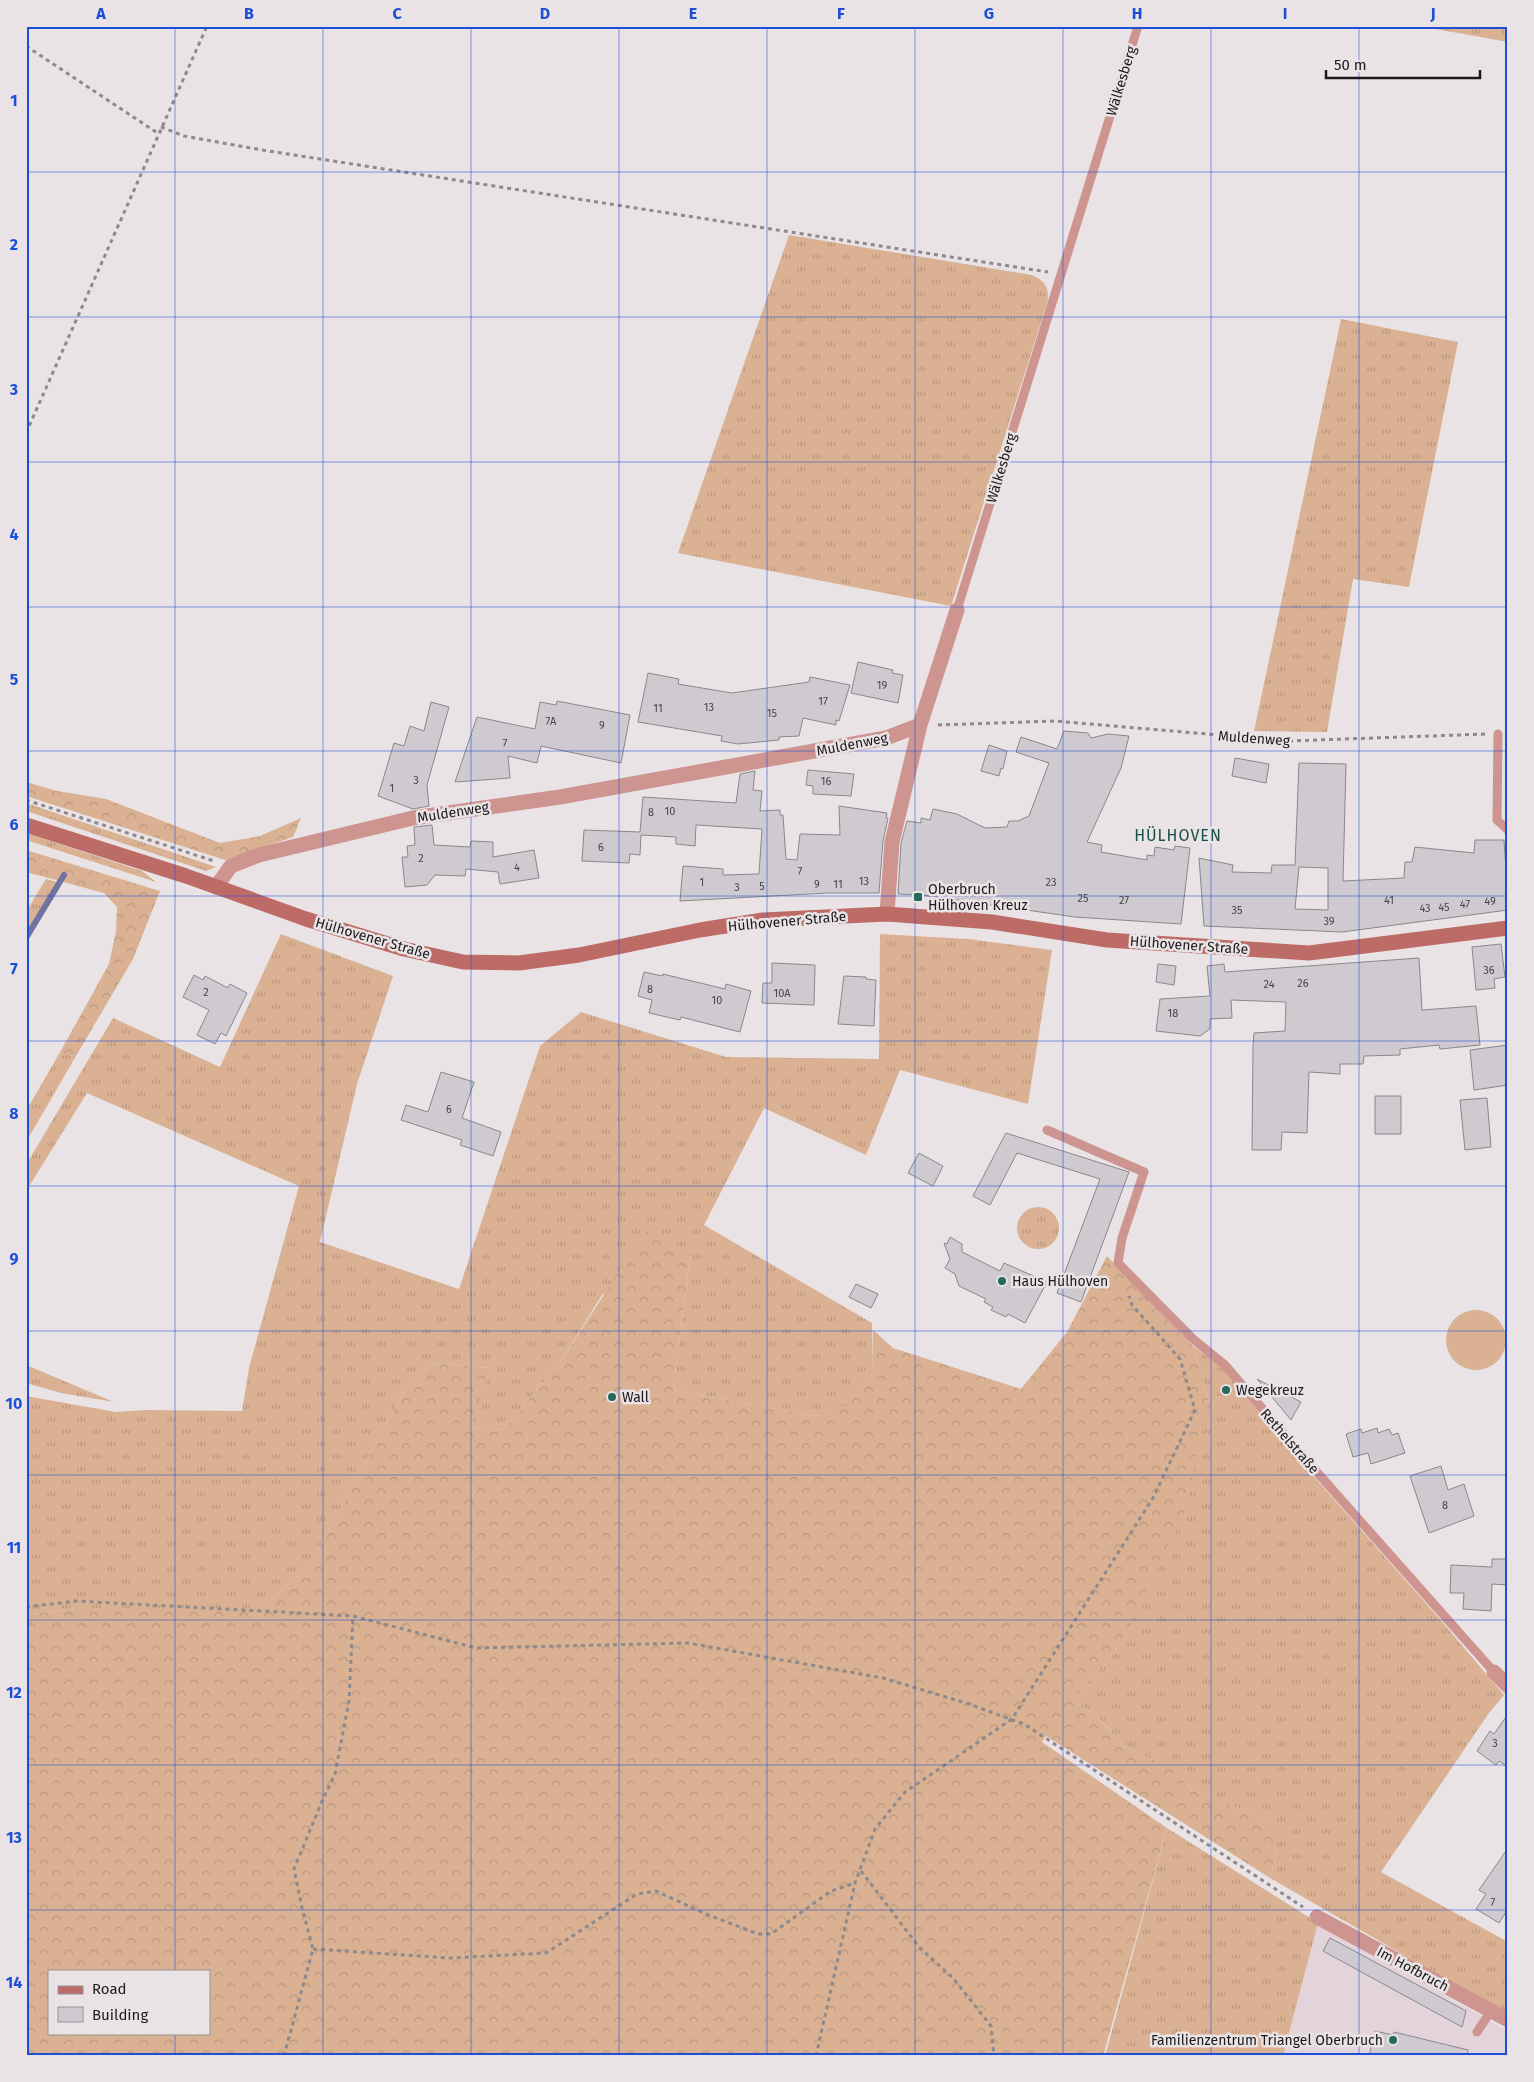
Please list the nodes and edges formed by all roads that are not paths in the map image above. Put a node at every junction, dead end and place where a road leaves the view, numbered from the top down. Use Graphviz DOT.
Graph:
graph roads {
  1 [pos="1138,26"];
  2 [pos="957,610"];
  3 [pos="920,726"];
  4 [pos="1498,734"];
  5 [pos="26,825"];
  6 [pos="1508,830"];
  7 [pos="216,887"];
  8 [pos="887,914"];
  9 [pos="1508,928"];
  10 [pos="1046,1130"];
  11 [pos="1501,1672"];
  12 [pos="1508,1686"];
  13 [pos="1317,1917"];
  14 [pos="1491,2011"];
  15 [pos="1508,2020"];
  16 [pos="1477,2032"];
  1 -- 2 [label="lane, Wälkesberg"];
  2 -- 3 [label="street, Wälkesberg"];
  3 -- 7 [label="street, Muldenweg"];
  3 -- 8 [label="street, Wälkesberg"];
  4 -- 6 [label="lane"];
  5 -- 7 [label="main road, Hülhovener Straße"];
  7 -- 8 [label="main road, Hülhovener Straße"];
  8 -- 9 [label="main road, Hülhovener Straße"];
  10 -- 11 [label="lane, Rethelstraße"];
  11 -- 12 [label="street, Rethelstraße"];
  13 -- 14 [label="street, Im Hofbruch"];
  14 -- 15 [label="street, Im Hofbruch"];
  14 -- 16 [label="lane"];
}
